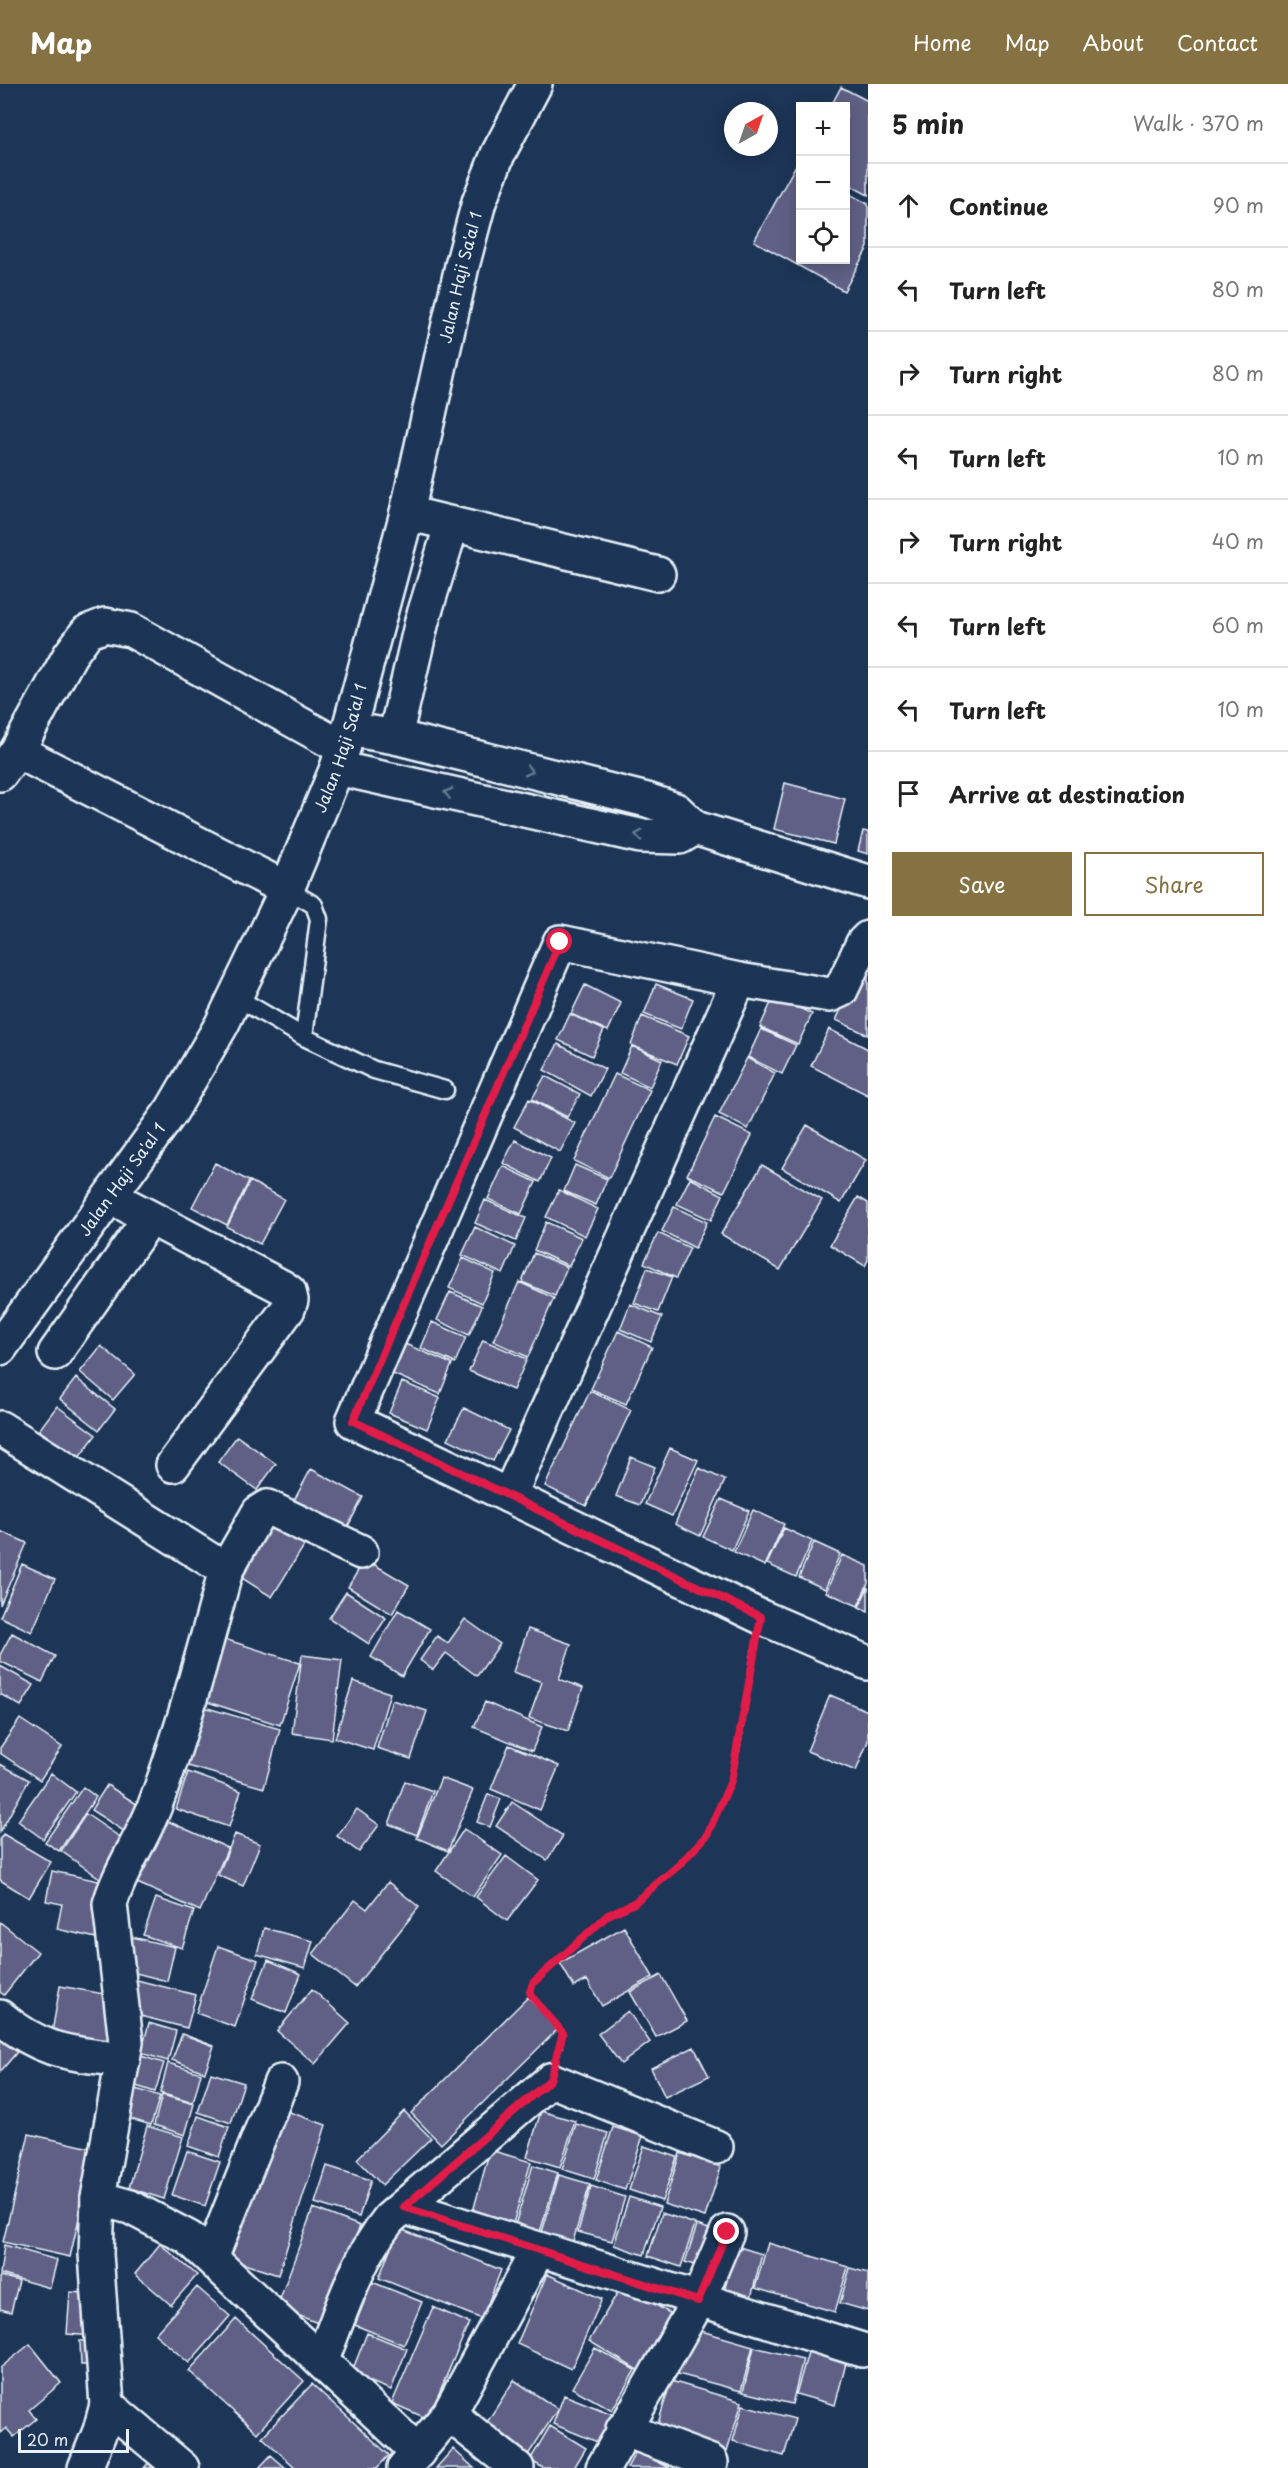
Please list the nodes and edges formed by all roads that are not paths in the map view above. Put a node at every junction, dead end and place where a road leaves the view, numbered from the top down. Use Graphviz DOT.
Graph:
graph roads {
  1 [pos="535,84"];
  2 [pos="407,513"];
  3 [pos="453,524"];
  4 [pos="658,574"];
  5 [pos="395,738"];
  6 [pos="343,748"];
  7 [pos="8,762"];
  8 [pos="695,828"];
  9 [pos="868,882"];
  10 [pos="287,889"];
  11 [pos="868,938"];
  12 [pos="739,980"];
  13 [pos="234,996"];
  14 [pos="304,1037"];
  15 [pos="445,1090"];
  16 [pos="111,1197"];
  17 [pos="149,1218"];
  18 [pos="0,1348"];
  19 [pos="55,1353"];
  20 [pos="0,1428"];
  21 [pos="173,1464"];
  22 [pos="508,1496"];
  23 [pos="361,1552"];
  24 [pos="226,1570"];
  25 [pos="868,1663"];
  26 [pos="0,2017"];
  27 [pos="123,2060"];
  28 [pos="281,2082"];
  29 [pos="716,2147"];
  30 [pos="98,2198"];
  31 [pos="404,2207"];
  32 [pos="727,2232"];
  33 [pos="538,2250"];
  34 [pos="211,2258"];
  35 [pos="698,2301"];
  36 [pos="862,2350"];
  37 [pos="322,2359"];
  38 [pos="107,2405"];
  39 [pos="449,2414"];
  40 [pos="623,2429"];
  41 [pos="411,2460"];
  42 [pos="711,2462"];
  43 [pos="85,2468"];
  44 [pos="182,2468"];
  45 [pos="517,2468"];
  46 [pos="603,2468"];
  1 -- 2 [label="street, Jalan Haji Sa'al 1"];
  2 -- 3 [label="street"];
  2 -- 6 [label="street, Jalan Haji Sa'al 1"];
  3 -- 4 [label="street"];
  3 -- 5 [label="street"];
  5 -- 6 [label="street"];
  5 -- 8 [label="street, one-way"];
  6 -- 7 [label="street"];
  8 -- 6 [label="street, one-way"];
  6 -- 10 [label="street, Jalan Haji Sa'al 1"];
  7 -- 10 [label="street"];
  8 -- 9 [label="street"];
  10 -- 13 [label="street, Jalan Haji Sa'al 1"];
  10 -- 14 [label="lane"];
  11 -- 12 [label="street"];
  12 -- 22 [label="street"];
  12 -- 22 [label="street"];
  13 -- 14 [label="lane"];
  13 -- 16 [label="street, Jalan Haji Sa'al 1"];
  14 -- 15 [label="lane"];
  16 -- 17 [label="street"];
  16 -- 18 [label="street, Jalan Haji Sa'al 1"];
  17 -- 19 [label="street"];
  17 -- 21 [label="street"];
  20 -- 24 [label="street"];
  22 -- 25 [label="street"];
  23 -- 24 [label="street"];
  24 -- 27 [label="street"];
  26 -- 27 [label="street"];
  27 -- 30 [label="street"];
  28 -- 34 [label="street"];
  29 -- 31 [label="street"];
  30 -- 34 [label="street"];
  30 -- 38 [label="street"];
  31 -- 33 [label="street"];
  31 -- 37 [label="street"];
  32 -- 35 [label="street"];
  33 -- 35 [label="street"];
  33 -- 39 [label="street"];
  34 -- 37 [label="street"];
  35 -- 36 [label="street"];
  35 -- 40 [label="street"];
  37 -- 41 [label="street"];
  38 -- 43 [label="street"];
  38 -- 44 [label="street"];
  39 -- 41 [label="street"];
  39 -- 45 [label="street"];
  40 -- 42 [label="street"];
  40 -- 46 [label="street"];
}
